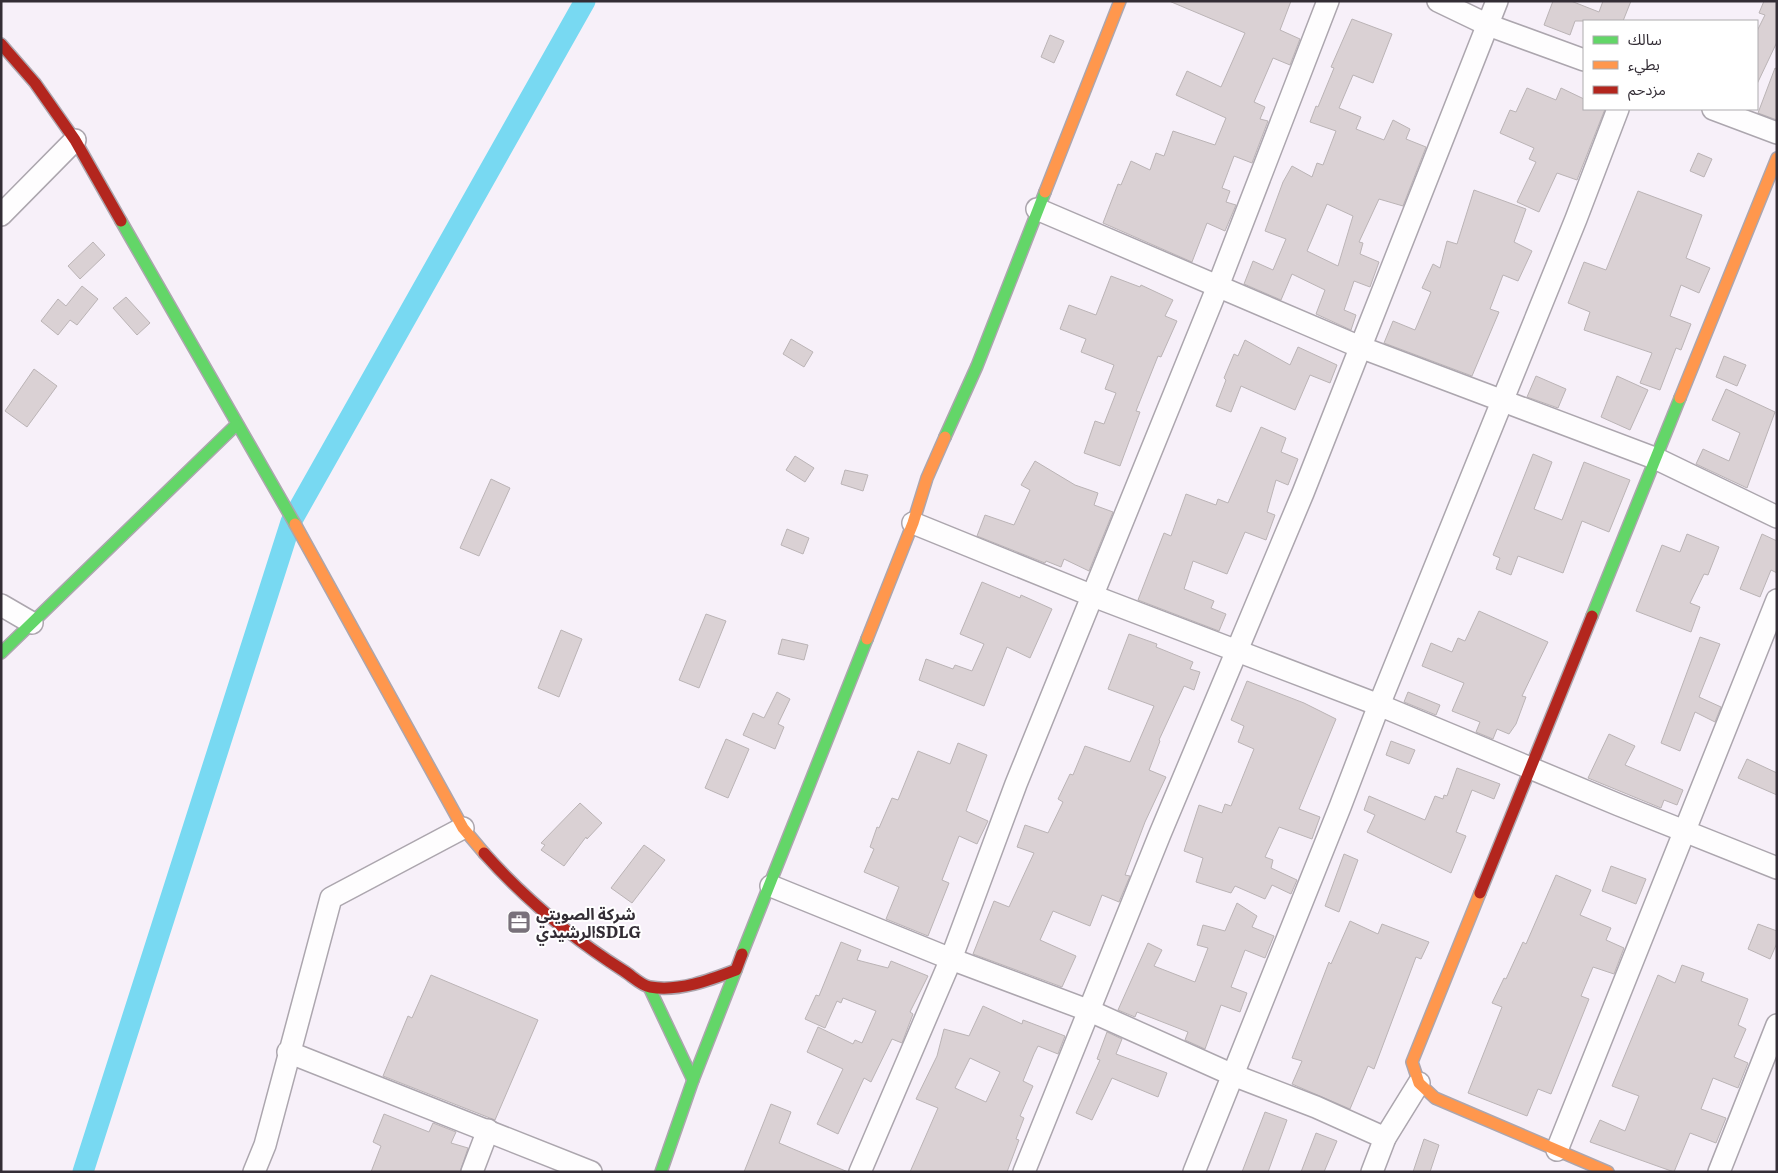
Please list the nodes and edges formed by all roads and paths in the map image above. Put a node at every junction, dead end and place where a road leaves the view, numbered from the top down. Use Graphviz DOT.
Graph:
graph roads {
  1 [pos="1120,1"];
  2 [pos="1328,1"];
  3 [pos="1438,1"];
  4 [pos="1497,1"];
  5 [pos="1488,24"];
  6 [pos="1,44"];
  7 [pos="1583,60"];
  8 [pos="1618,110"];
  9 [pos="1716,110"];
  10 [pos="1777,133"];
  11 [pos="75,140"];
  12 [pos="1777,158"];
  13 [pos="1037,209"];
  14 [pos="1,215"];
  15 [pos="1218,286"];
  16 [pos="1360,348"];
  17 [pos="1502,402"];
  18 [pos="236,425"];
  19 [pos="1657,459"];
  20 [pos="1777,517"];
  21 [pos="912,523"];
  22 [pos="1093,596"];
  23 [pos="1777,600"];
  24 [pos="1,604"];
  25 [pos="32,623"];
  26 [pos="1236,650"];
  27 [pos="1,653"];
  28 [pos="1379,704"];
  29 [pos="1530,767"];
  30 [pos="463,828"];
  31 [pos="1685,831"];
  32 [pos="1777,868"];
  33 [pos="770,886"];
  34 [pos="951,959"];
  35 [pos="736,970"];
  36 [pos="648,987"];
  37 [pos="1090,1011"];
  38 [pos="1777,1025"];
  39 [pos="288,1052"];
  40 [pos="1233,1075"];
  41 [pos="693,1080"];
  42 [pos="1419,1084"];
  43 [pos="488,1130"];
  44 [pos="1385,1138"];
  45 [pos="1557,1150"];
  46 [pos="254,1172"];
  47 [pos="472,1172"];
  48 [pos="591,1172"];
  49 [pos="661,1172"];
  50 [pos="860,1172"];
  51 [pos="1024,1172"];
  52 [pos="1194,1172"];
  53 [pos="1372,1172"];
  54 [pos="1608,1172"];
  55 [pos="1719,1172"];
  1 -- 13 [label="main road"];
  2 -- 15 [label="street"];
  3 -- 5 [label="street"];
  4 -- 5 [label="street"];
  5 -- 7 [label="street"];
  5 -- 16 [label="street"];
  6 -- 11 [label="main road"];
  8 -- 17 [label="street"];
  9 -- 10 [label="street"];
  11 -- 14 [label="street"];
  11 -- 18 [label="main road"];
  12 -- 19 [label="main road"];
  13 -- 15 [label="street"];
  13 -- 21 [label="main road"];
  15 -- 16 [label="street"];
  15 -- 22 [label="street"];
  16 -- 17 [label="street"];
  16 -- 26 [label="street"];
  17 -- 19 [label="street"];
  17 -- 28 [label="street"];
  18 -- 25 [label="main road"];
  18 -- 30 [label="main road"];
  19 -- 20 [label="street"];
  19 -- 29 [label="main road"];
  21 -- 22 [label="street"];
  21 -- 33 [label="main road"];
  22 -- 26 [label="street"];
  22 -- 34 [label="street"];
  23 -- 31 [label="street"];
  24 -- 25 [label="street"];
  25 -- 27 [label="main road"];
  26 -- 28 [label="street"];
  26 -- 37 [label="street"];
  28 -- 29 [label="street"];
  28 -- 40 [label="street"];
  29 -- 31 [label="street"];
  29 -- 42 [label="main road"];
  30 -- 36 [label="main road"];
  30 -- 39 [label="street"];
  31 -- 32 [label="street"];
  31 -- 45 [label="street"];
  33 -- 34 [label="street"];
  33 -- 35 [label="main road"];
  34 -- 37 [label="street"];
  34 -- 50 [label="street"];
  35 -- 36 [label="main road"];
  35 -- 41 [label="main road"];
  36 -- 41 [label="main road"];
  37 -- 40 [label="street"];
  37 -- 51 [label="street"];
  38 -- 55 [label="street"];
  39 -- 43 [label="street"];
  39 -- 46 [label="street"];
  40 -- 44 [label="street"];
  40 -- 52 [label="street"];
  41 -- 49 [label="main road"];
  42 -- 44 [label="street"];
  42 -- 45 [label="main road"];
  43 -- 47 [label="street"];
  43 -- 48 [label="street"];
  44 -- 53 [label="street"];
  45 -- 54 [label="main road"];
}
